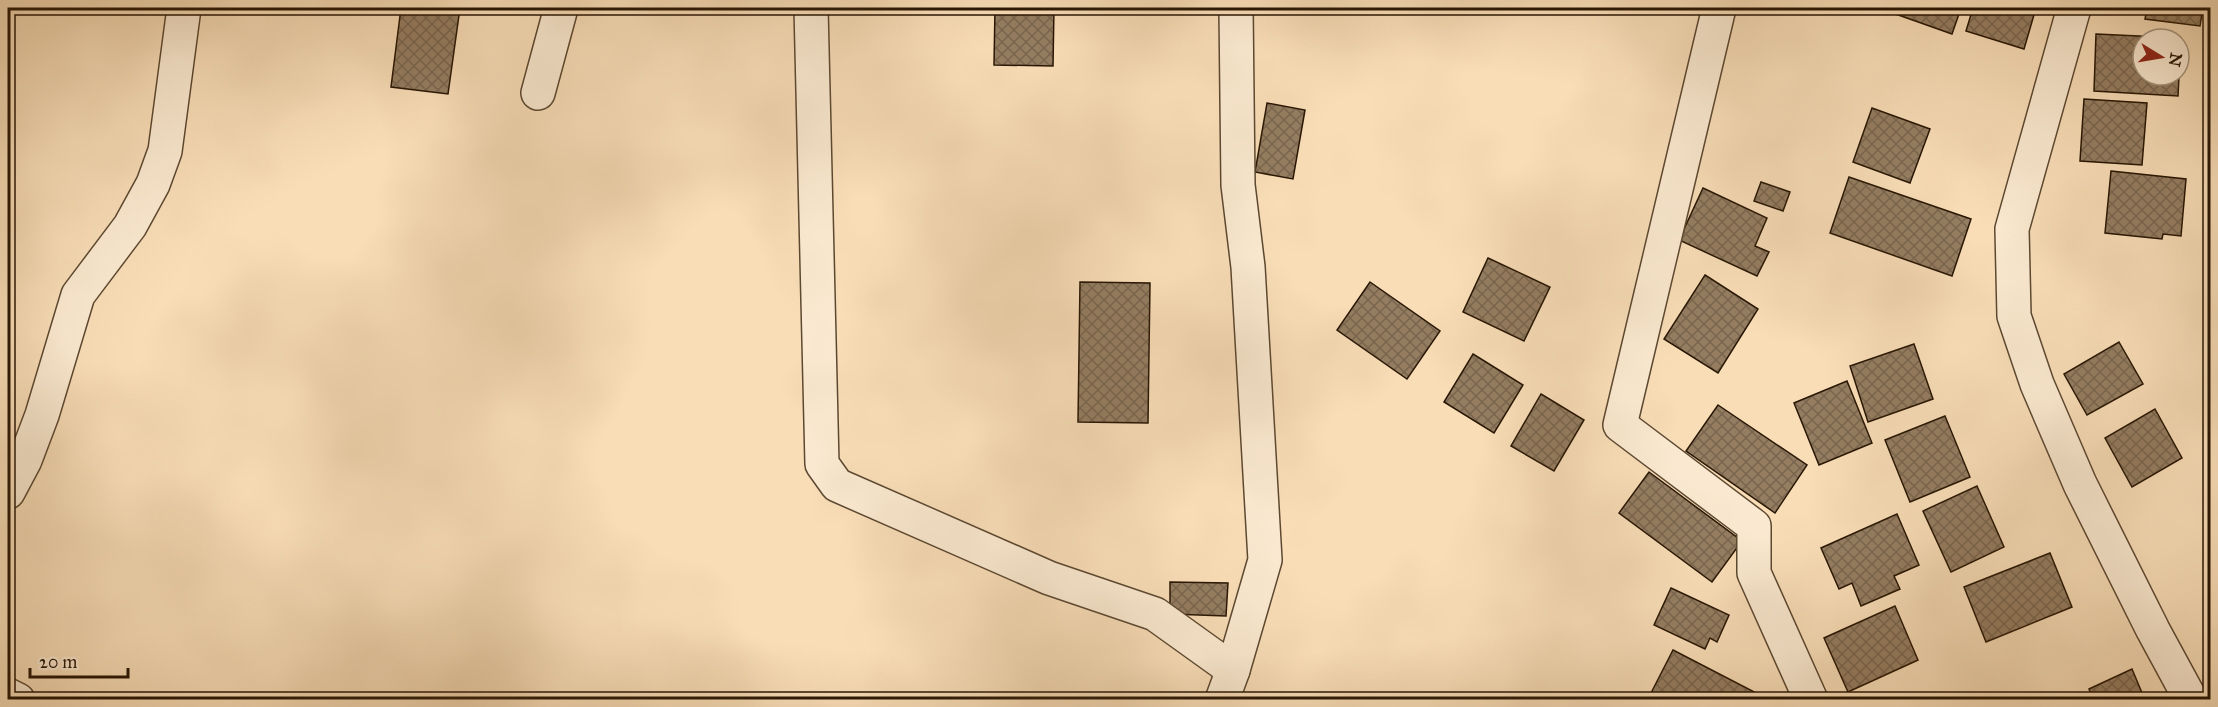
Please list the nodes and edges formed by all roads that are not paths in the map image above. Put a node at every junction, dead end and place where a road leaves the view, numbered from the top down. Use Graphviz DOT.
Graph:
graph roads {
  1 [pos="184,8"];
  2 [pos="561,8"];
  3 [pos="811,8"];
  4 [pos="1236,8"];
  5 [pos="1719,8"];
  6 [pos="2074,8"];
  7 [pos="538,93"];
  8 [pos="8,492"];
  9 [pos="1228,685"];
  10 [pos="8,695"];
  11 [pos="18,699"];
  12 [pos="1811,699"];
  13 [pos="2191,699"];
  1 -- 8 [label="street"];
  2 -- 7 [label="street"];
  3 -- 9 [label="street"];
  4 -- 9 [label="street"];
  5 -- 12 [label="street"];
  6 -- 13 [label="street"];
  10 -- 11 [label="street"];
}
